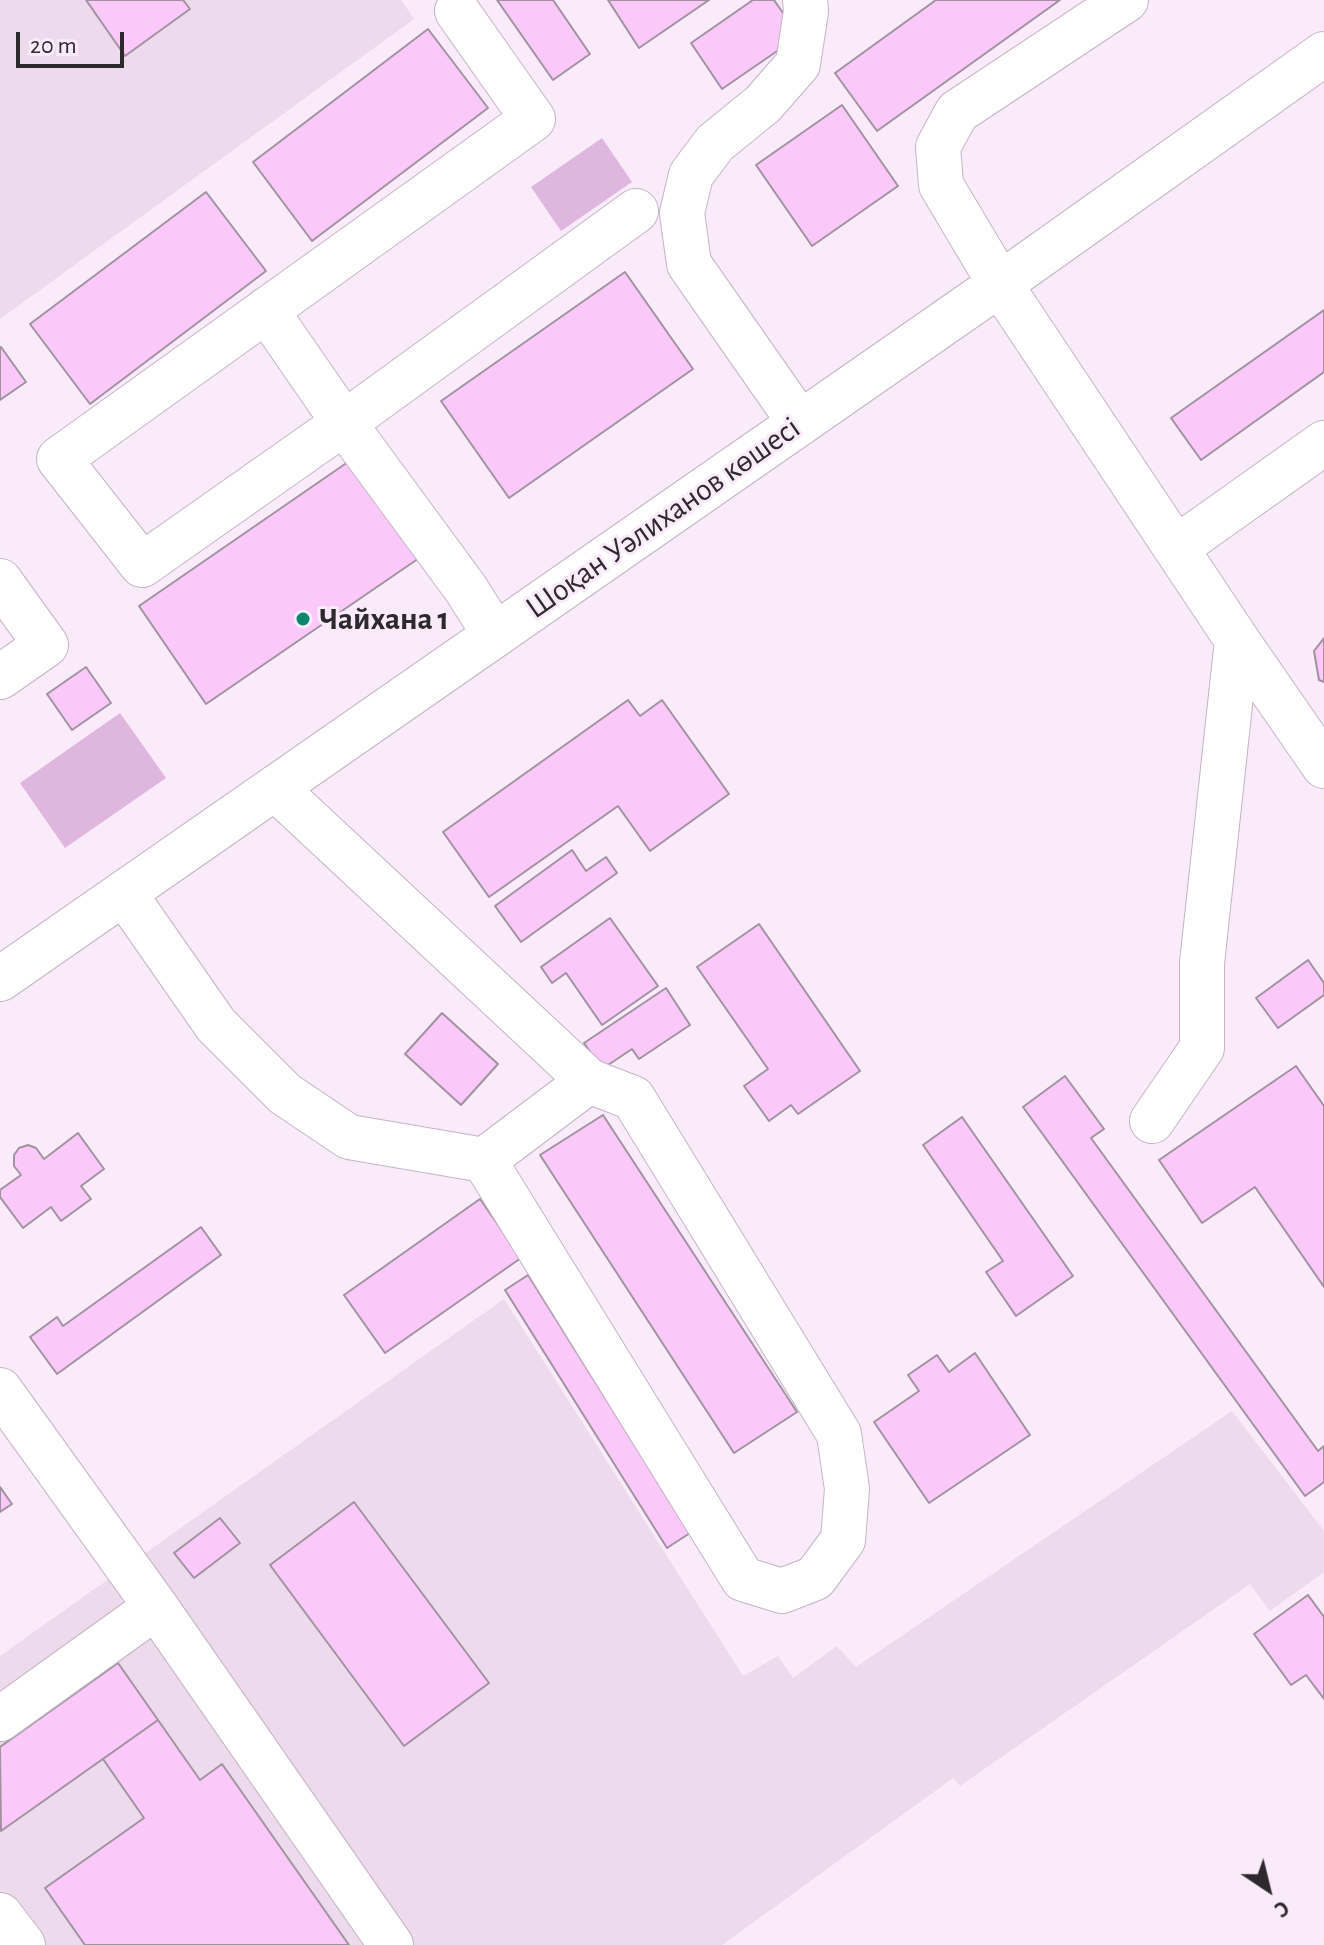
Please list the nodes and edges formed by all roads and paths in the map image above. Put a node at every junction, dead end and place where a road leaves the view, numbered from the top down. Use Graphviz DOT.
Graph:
graph roads {
  1 [pos="805,0"];
  2 [pos="1126,0"];
  3 [pos="457,11"];
  4 [pos="1324,54"];
  5 [pos="636,211"];
  6 [pos="1000,284"];
  7 [pos="266,310"];
  8 [pos="344,423"];
  9 [pos="800,423"];
  10 [pos="1324,443"];
  11 [pos="1176,548"];
  12 [pos="0,581"];
  13 [pos="495,635"];
  14 [pos="1237,640"];
  15 [pos="0,677"];
  16 [pos="1324,766"];
  17 [pos="275,788"];
  18 [pos="124,893"];
  19 [pos="0,979"];
  20 [pos="589,1081"];
  21 [pos="1152,1121"];
  22 [pos="484,1160"];
  23 [pos="0,1390"];
  24 [pos="156,1607"];
  25 [pos="0,1719"];
  26 [pos="0,1915"];
  27 [pos="23,1945"];
  28 [pos="391,1945"];
  1 -- 9 [label="main road"];
  2 -- 6 [label="main road"];
  3 -- 7 [label="main road"];
  4 -- 6 [label="main road, Шоқан Уәлиханов көшесі"];
  5 -- 8 [label="main road"];
  6 -- 9 [label="main road, Шоқан Уәлиханов көшесі"];
  6 -- 11 [label="main road"];
  7 -- 8 [label="main road"];
  7 -- 8 [label="main road"];
  8 -- 13 [label="main road"];
  9 -- 13 [label="main road, Шоқан Уәлиханов көшесі"];
  10 -- 11 [label="main road"];
  11 -- 14 [label="main road"];
  12 -- 15 [label="main road"];
  13 -- 17 [label="main road, Шоқан Уәлиханов көшесі"];
  14 -- 16 [label="main road"];
  14 -- 21 [label="main road"];
  17 -- 18 [label="main road, Шоқан Уәлиханов көшесі"];
  17 -- 20 [label="main road"];
  18 -- 19 [label="main road, Шоқан Уәлиханов көшесі"];
  18 -- 22 [label="main road"];
  20 -- 22 [label="main road"];
  20 -- 22 [label="main road"];
  23 -- 24 [label="main road"];
  24 -- 25 [label="main road"];
  24 -- 28 [label="main road"];
  26 -- 27 [label="main road"];
}
